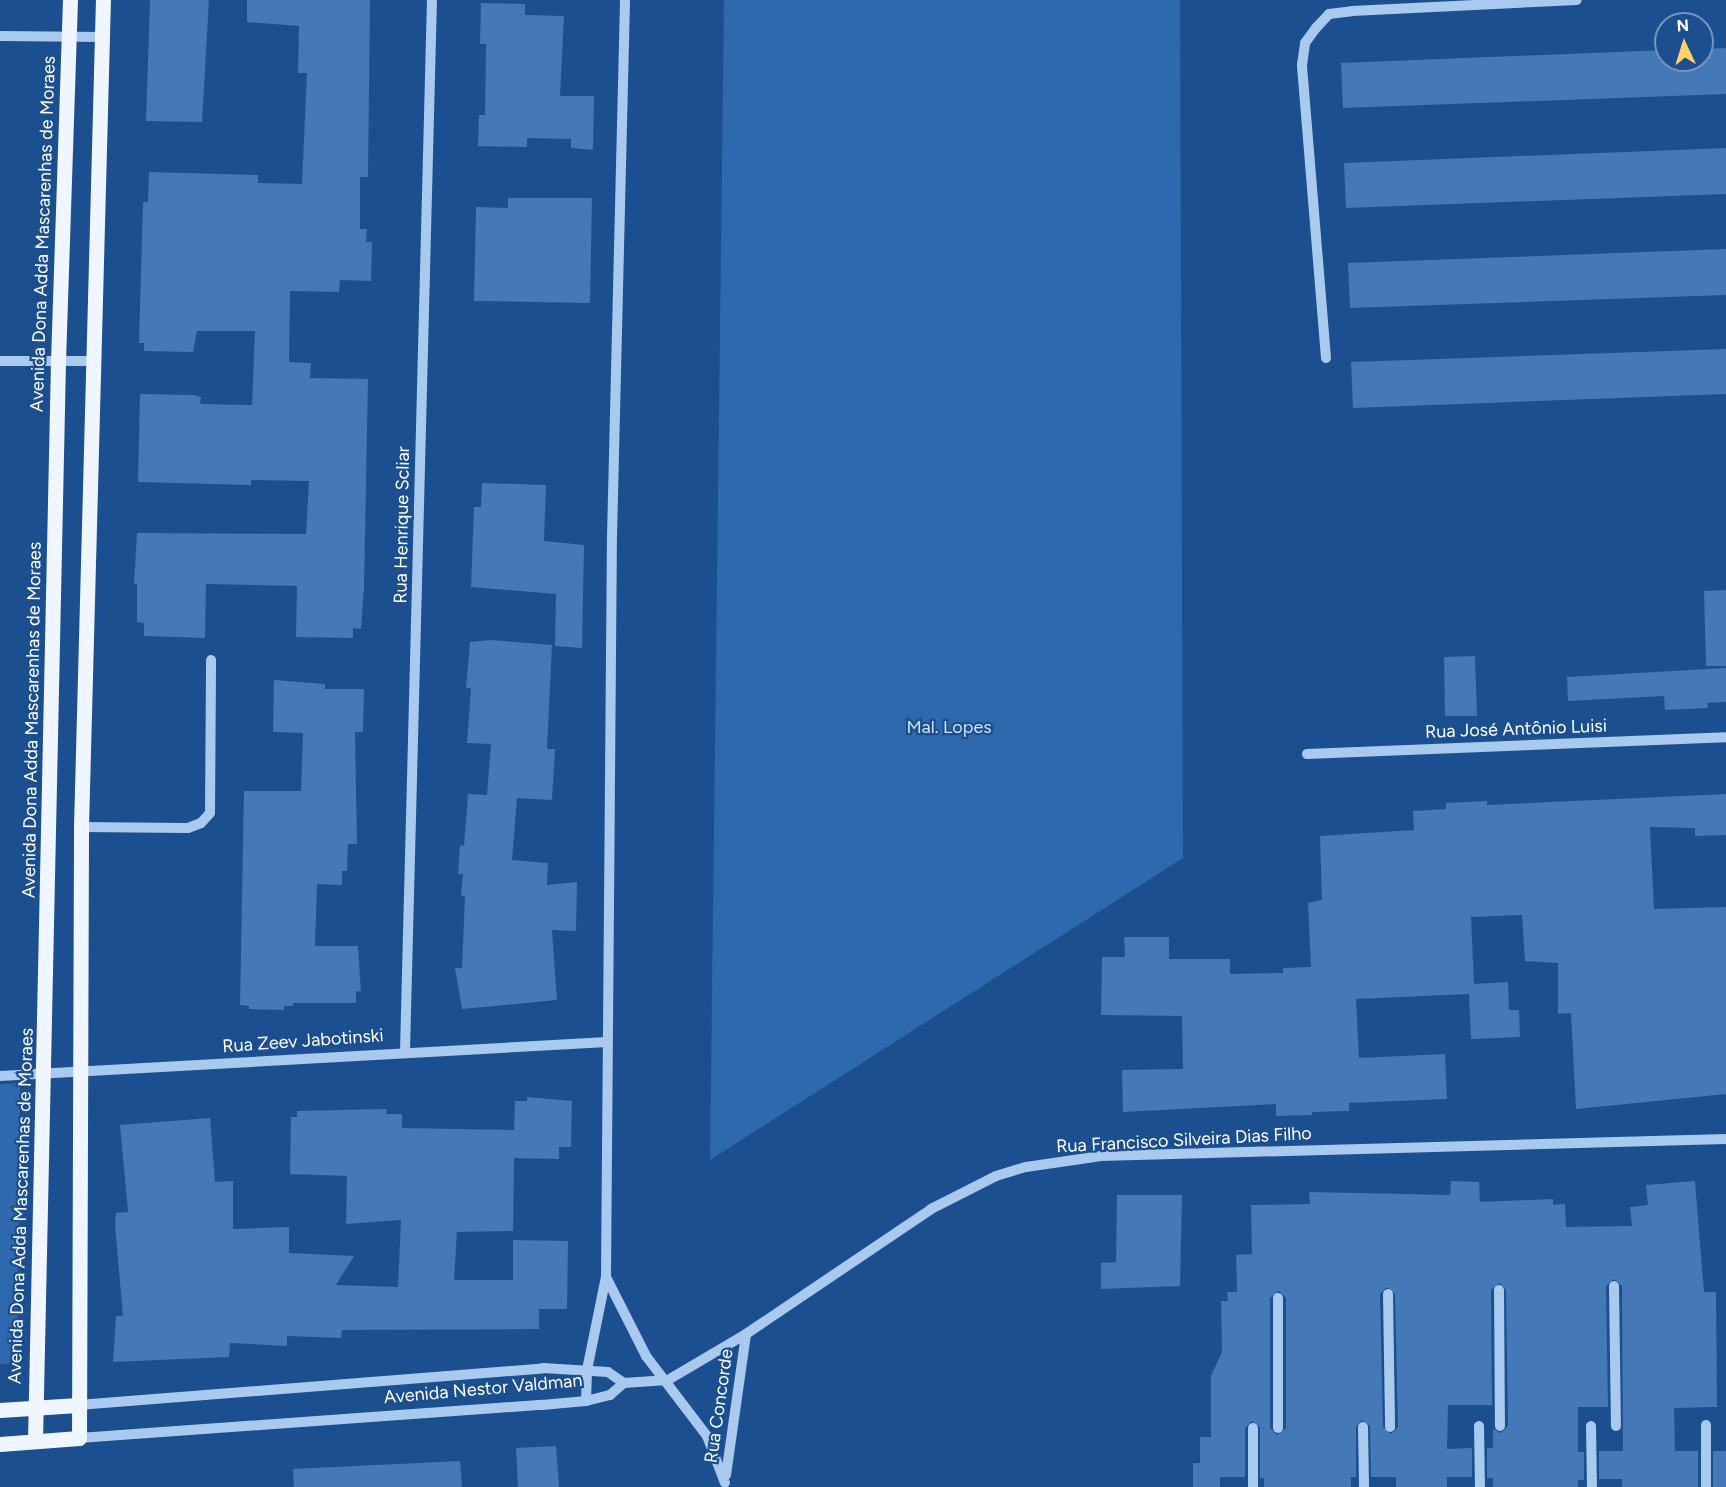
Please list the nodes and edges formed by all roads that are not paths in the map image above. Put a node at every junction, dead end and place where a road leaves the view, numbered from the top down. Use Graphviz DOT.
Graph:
graph roads {
  1 [pos="70,0"];
  2 [pos="103,0"];
  3 [pos="432,0"];
  4 [pos="625,0"];
  5 [pos="1577,0"];
  6 [pos="69,35"];
  7 [pos="0,36"];
  8 [pos="102,36"];
  9 [pos="1326,358"];
  10 [pos="0,361"];
  11 [pos="58,361"];
  12 [pos="93,361"];
  13 [pos="211,660"];
  14 [pos="1726,737"];
  15 [pos="1307,754"];
  16 [pos="81,827"];
  17 [pos="608,1042"];
  18 [pos="405,1051"];
  19 [pos="77,1071"];
  20 [pos="44,1073"];
  21 [pos="0,1076"];
  22 [pos="1726,1139"];
  23 [pos="606,1277"];
  24 [pos="1614,1286"];
  25 [pos="1499,1290"];
  26 [pos="1388,1294"];
  27 [pos="1278,1298"];
  28 [pos="746,1334"];
  29 [pos="587,1370"];
  30 [pos="668,1380"];
  31 [pos="624,1383"];
  32 [pos="586,1401"];
  33 [pos="78,1405"];
  34 [pos="35,1408"];
  35 [pos="0,1410"];
  36 [pos="1706,1425"];
  37 [pos="1479,1426"];
  38 [pos="1500,1426"];
  39 [pos="1592,1426"];
  40 [pos="1616,1426"];
  41 [pos="1364,1427"];
  42 [pos="1390,1427"];
  43 [pos="1253,1428"];
  44 [pos="1278,1428"];
  45 [pos="79,1438"];
  46 [pos="34,1442"];
  47 [pos="0,1444"];
  48 [pos="725,1485"];
  49 [pos="1253,1487"];
  50 [pos="1364,1487"];
  51 [pos="1480,1487"];
  52 [pos="1592,1487"];
  53 [pos="1707,1487"];
  1 -- 6 [label="main road, Avenida Dona Adda Mascarenhas de Moraes"];
  2 -- 8 [label="main road"];
  3 -- 18 [label="street, Rua Henrique Scliar"];
  4 -- 17 [label="street"];
  5 -- 9 [label="street"];
  6 -- 7 [label="street"];
  6 -- 8 [label="street"];
  6 -- 11 [label="main road, Avenida Dona Adda Mascarenhas de Moraes"];
  8 -- 12 [label="main road"];
  10 -- 11 [label="street"];
  11 -- 12 [label="street"];
  11 -- 20 [label="main road, Avenida Dona Adda Mascarenhas de Moraes"];
  12 -- 16 [label="main road"];
  13 -- 16 [label="street"];
  14 -- 15 [label="street, Rua José Antônio Luisi"];
  16 -- 19 [label="main road"];
  17 -- 18 [label="street, Rua Zeev Jabotinski"];
  17 -- 23 [label="street"];
  18 -- 19 [label="street, Rua Zeev Jabotinski"];
  19 -- 20 [label="street, Rua Zeev Jabotinski"];
  19 -- 33 [label="main road"];
  20 -- 21 [label="street, Rua Zeev Jabotinski"];
  20 -- 34 [label="main road, Avenida Dona Adda Mascarenhas de Moraes"];
  22 -- 28 [label="street, Rua Francisco Silveira Dias Filho"];
  23 -- 29 [label="street"];
  23 -- 30 [label="street, Rua Concorde"];
  24 -- 40 [label="street"];
  25 -- 38 [label="street"];
  26 -- 42 [label="street"];
  27 -- 44 [label="street"];
  28 -- 30 [label="street, Rua Francisco Silveira Dias Filho"];
  28 -- 48 [label="street, Rua Concorde"];
  29 -- 31 [label="street, Avenida Nestor Valdman"];
  29 -- 32 [label="street"];
  29 -- 33 [label="street, Avenida Nestor Valdman"];
  30 -- 31 [label="street"];
  30 -- 48 [label="street, Rua Concorde"];
  31 -- 32 [label="street, Avenida Nestor Valdman"];
  32 -- 45 [label="street, Avenida Nestor Valdman"];
  33 -- 34 [label="main road, Avenida Nestor Valdman"];
  33 -- 45 [label="main road"];
  34 -- 35 [label="main road, Avenida Nestor Valdman"];
  34 -- 46 [label="main road, Avenida Dona Adda Mascarenhas de Moraes"];
  36 -- 53 [label="street"];
  37 -- 51 [label="street"];
  39 -- 52 [label="street"];
  41 -- 50 [label="street"];
  43 -- 49 [label="street"];
  45 -- 46 [label="main road, Avenida Nestor Valdman"];
  46 -- 47 [label="main road, Avenida Nestor Valdman"];
}
